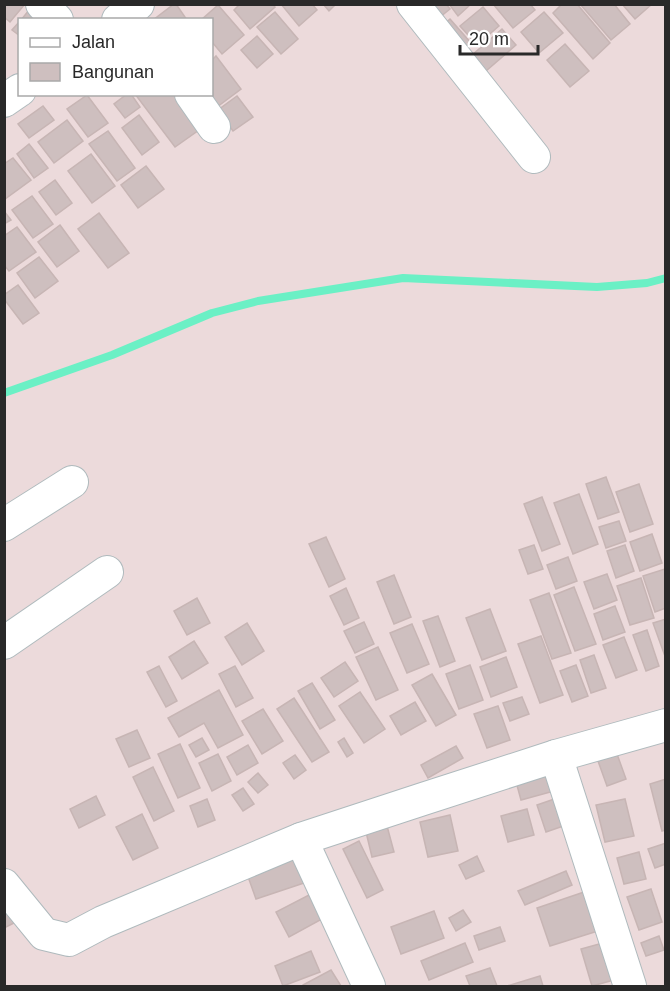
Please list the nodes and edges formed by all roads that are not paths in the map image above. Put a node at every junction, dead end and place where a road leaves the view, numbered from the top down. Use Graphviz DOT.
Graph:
graph roads {
  1 [pos="42,4"];
  2 [pos="413,4"];
  3 [pos="55,18"];
  4 [pos="18,91"];
  5 [pos="192,96"];
  6 [pos="4,101"];
  7 [pos="214,127"];
  8 [pos="534,157"];
  9 [pos="72,482"];
  10 [pos="4,525"];
  11 [pos="107,572"];
  12 [pos="4,643"];
  13 [pos="666,725"];
  14 [pos="556,756"];
  15 [pos="301,840"];
  16 [pos="4,885"];
  17 [pos="369,987"];
  18 [pos="630,987"];
  1 -- 3 [label="street"];
  2 -- 8 [label="street"];
  4 -- 6 [label="street"];
  5 -- 7 [label="street"];
  9 -- 10 [label="street"];
  11 -- 12 [label="street"];
  13 -- 14 [label="street"];
  14 -- 15 [label="street"];
  14 -- 18 [label="street"];
  15 -- 16 [label="street"];
  15 -- 17 [label="street"];
}
